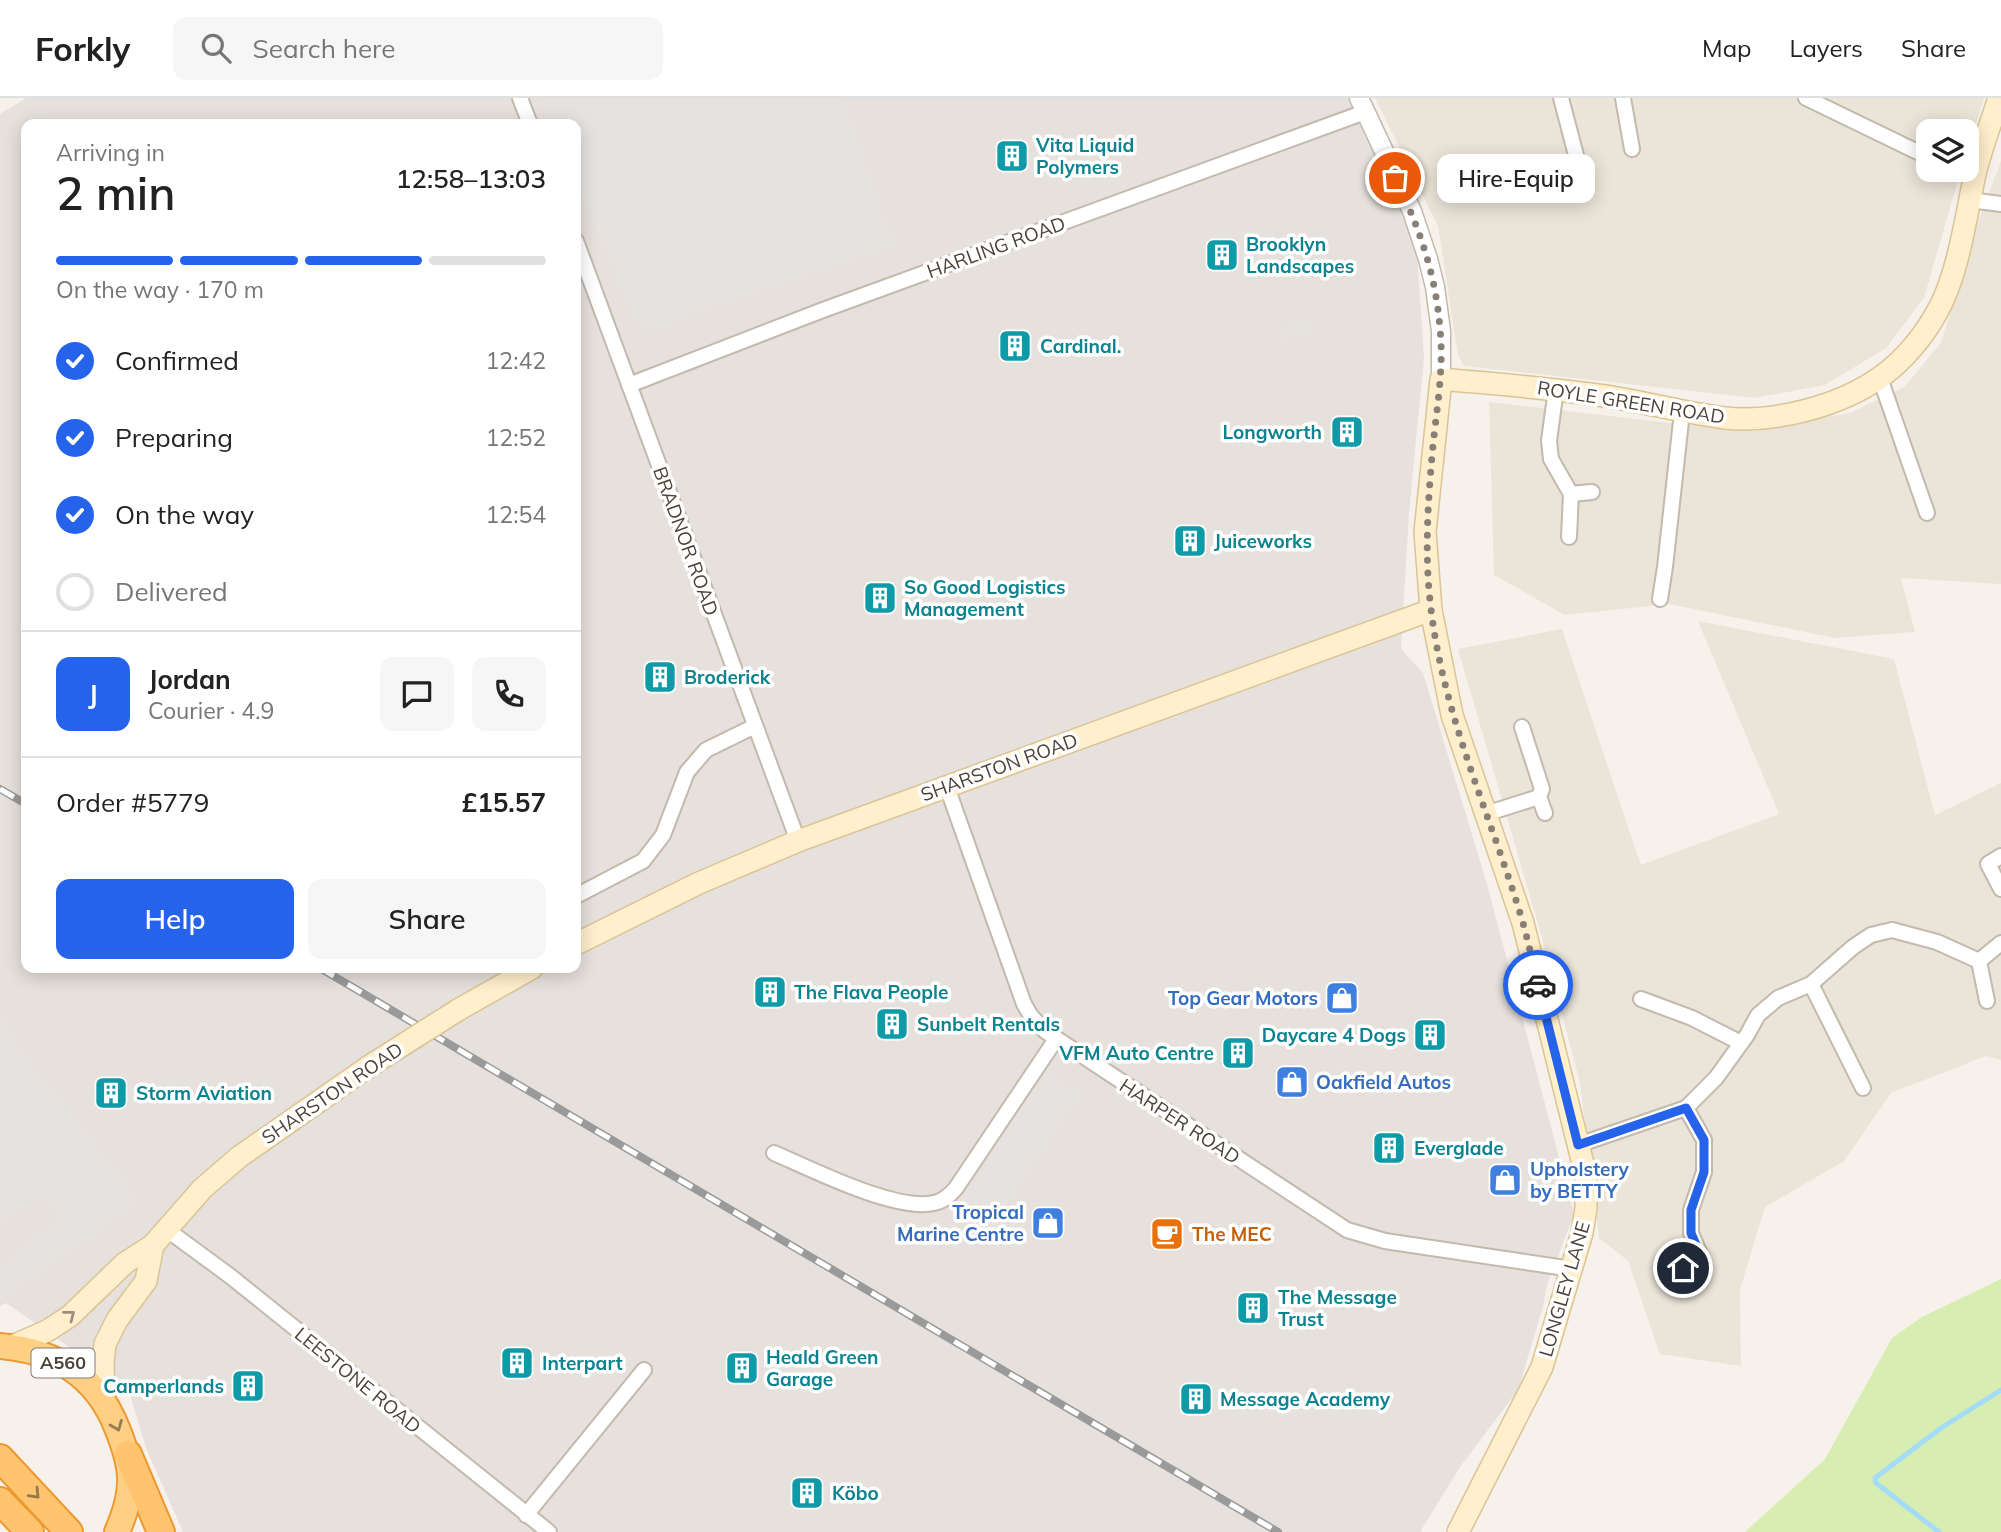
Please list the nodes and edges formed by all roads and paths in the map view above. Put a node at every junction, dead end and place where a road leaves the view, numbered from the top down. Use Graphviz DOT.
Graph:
graph roads {
  1 [pos="520,98"];
  2 [pos="1561,98"];
  3 [pos="1623,98"];
  4 [pos="1807,98"];
  5 [pos="1998,98"];
  6 [pos="1362,105"];
  7 [pos="528,119"];
  8 [pos="1632,149"];
  9 [pos="1916,151"];
  10 [pos="1979,151"];
  11 [pos="1577,159"];
  12 [pos="1971,182"];
  13 [pos="1970,200"];
  14 [pos="2001,204"];
  15 [pos="581,255"];
  16 [pos="1880,378"];
  17 [pos="1441,379"];
  18 [pos="629,385"];
  19 [pos="1556,389"];
  20 [pos="1682,412"];
  21 [pos="1592,492"];
  22 [pos="1571,494"];
  23 [pos="1927,513"];
  24 [pos="1569,537"];
  25 [pos="1660,598"];
  26 [pos="1431,610"];
  27 [pos="754,726"];
  28 [pos="1522,727"];
  29 [pos="947,787"];
  30 [pos="1539,797"];
  31 [pos="1545,813"];
  32 [pos="1485,814"];
  33 [pos="798,841"];
  34 [pos="2001,856"];
  35 [pos="2001,889"];
  36 [pos="581,894"];
  37 [pos="581,942"];
  38 [pos="2001,943"];
  39 [pos="1979,961"];
  40 [pos="522,973"];
  41 [pos="1811,984"];
  42 [pos="1641,999"];
  43 [pos="1987,1001"];
  44 [pos="1056,1039"];
  45 [pos="1741,1043"];
  46 [pos="1863,1088"];
  47 [pos="1686,1108"];
  48 [pos="1578,1145"];
  49 [pos="774,1153"];
  50 [pos="159,1237"];
  51 [pos="1683,1268"];
  52 [pos="1572,1269"];
  53 [pos="5,1347"];
  54 [pos="644,1370"];
  55 [pos="104,1399"];
  56 [pos="128,1454"];
  57 [pos="0,1458"];
  58 [pos="0,1501"];
  59 [pos="526,1515"];
  60 [pos="30,1532"];
  61 [pos="69,1532"];
  62 [pos="117,1532"];
  63 [pos="161,1532"];
  64 [pos="549,1532"];
  65 [pos="1458,1532"];
  1 -- 7 [label="street"];
  2 -- 11 [label="street"];
  3 -- 8 [label="street"];
  4 -- 9 [label="street"];
  5 -- 10 [label="main road, ROYLE GREEN ROAD"];
  6 -- 17 [label="street, LONGLEY LANE"];
  6 -- 18 [label="street, HARLING ROAD"];
  12 -- 13 [label="main road, ROYLE GREEN ROAD"];
  13 -- 14 [label="street"];
  13 -- 16 [label="main road, ROYLE GREEN ROAD"];
  15 -- 18 [label="street, BRADNOR ROAD"];
  16 -- 20 [label="main road, ROYLE GREEN ROAD"];
  16 -- 23 [label="street"];
  17 -- 19 [label="main road, ROYLE GREEN ROAD"];
  17 -- 26 [label="main road, LONGLEY LANE"];
  18 -- 27 [label="street, BRADNOR ROAD"];
  19 -- 20 [label="main road, ROYLE GREEN ROAD"];
  19 -- 22 [label="street"];
  20 -- 25 [label="street"];
  21 -- 22 [label="street"];
  22 -- 24 [label="street"];
  26 -- 29 [label="main road, SHARSTON ROAD"];
  26 -- 32 [label="main road, LONGLEY LANE"];
  27 -- 33 [label="street, BRADNOR ROAD"];
  27 -- 36 [label="street"];
  28 -- 30 [label="street"];
  29 -- 33 [label="main road, SHARSTON ROAD"];
  29 -- 44 [label="street, HARPER ROAD"];
  30 -- 31 [label="street"];
  30 -- 32 [label="street"];
  32 -- 48 [label="main road, LONGLEY LANE"];
  33 -- 37 [label="main road, SHARSTON ROAD"];
  34 -- 35 [label="street"];
  38 -- 39 [label="street"];
  39 -- 41 [label="street"];
  39 -- 43 [label="street"];
  40 -- 50 [label="main road, SHARSTON ROAD, bridge"];
  41 -- 45 [label="street"];
  41 -- 46 [label="street"];
  42 -- 45 [label="street"];
  44 -- 49 [label="street"];
  44 -- 52 [label="street, HARPER ROAD"];
  45 -- 47 [label="street"];
  47 -- 48 [label="street"];
  47 -- 51 [label="street"];
  48 -- 52 [label="main road, LONGLEY LANE"];
  53 -- 50 [label="main road, SHARSTON ROAD, one-way"];
  50 -- 55 [label="main road"];
  50 -- 59 [label="street, LEESTONE ROAD"];
  52 -- 65 [label="main road, LONGLEY LANE"];
  53 -- 55 [label="highway, A560"];
  54 -- 59 [label="street"];
  55 -- 56 [label="highway, A560, one-way"];
  56 -- 62 [label="highway, A560"];
  56 -- 63 [label="highway"];
  57 -- 61 [label="highway, one-way"];
  58 -- 60 [label="highway"];
  59 -- 64 [label="street, LEESTONE ROAD"];
}
